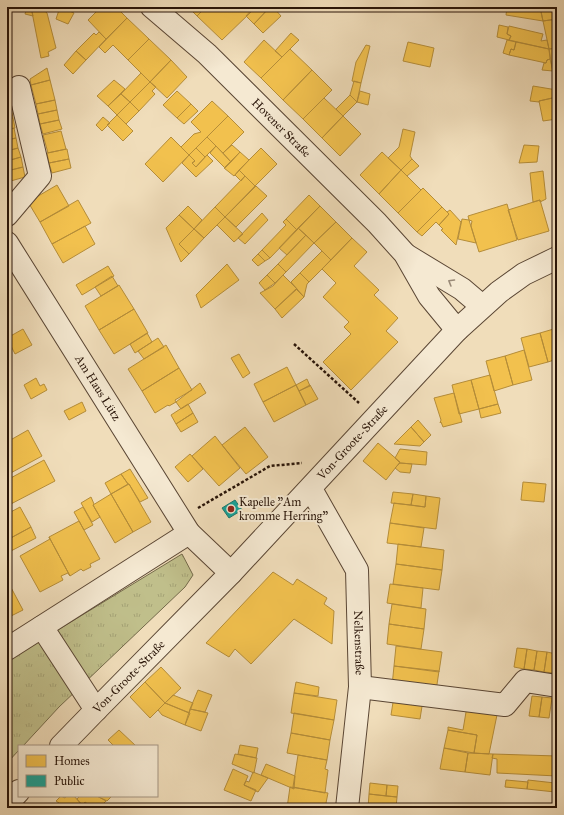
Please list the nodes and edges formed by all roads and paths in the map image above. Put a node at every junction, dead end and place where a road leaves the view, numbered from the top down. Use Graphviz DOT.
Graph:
graph roads {
  1 [pos="152,7"];
  2 [pos="19,88"];
  3 [pos="7,215"];
  4 [pos="7,243"];
  5 [pos="405,254"];
  6 [pos="557,258"];
  7 [pos="482,306"];
  8 [pos="457,330"];
  9 [pos="294,344"];
  10 [pos="376,418"];
  11 [pos="338,459"];
  12 [pos="311,489"];
  13 [pos="184,526"];
  14 [pos="231,573"];
  15 [pos="42,627"];
  16 [pos="7,649"];
  17 [pos="557,686"];
  18 [pos="360,687"];
  19 [pos="96,710"];
  20 [pos="62,745"];
  21 [pos="18,792"];
  22 [pos="557,797"];
  23 [pos="7,804"];
  24 [pos="347,808"];
  25 [pos="554,808"];
  1 -- 5 [label="street, Hovener Straße"];
  2 -- 3 [label="street"];
  4 -- 13 [label="street, Am Haus Lütz"];
  7 -- 5 [label="street, Hovener Straße, one-way"];
  5 -- 8 [label="street, Hovener Straße"];
  6 -- 7 [label="street, Von-Groote-Straße"];
  7 -- 8 [label="street, Von-Groote-Straße"];
  8 -- 10 [label="street, Von-Groote-Straße"];
  9 -- 10 [label="path"];
  10 -- 11 [label="street, Von-Groote-Straße"];
  11 -- 12 [label="street, Von-Groote-Straße"];
  11 -- 13 [label="path"];
  12 -- 14 [label="street, Von-Groote-Straße"];
  12 -- 18 [label="street, Nelkenstraße"];
  13 -- 14 [label="street, Am Haus Lütz"];
  13 -- 15 [label="street"];
  14 -- 19 [label="street, Von-Groote-Straße"];
  15 -- 16 [label="street"];
  15 -- 19 [label="street"];
  17 -- 18 [label="street"];
  18 -- 24 [label="street, Nelkenstraße"];
  19 -- 20 [label="street, Von-Groote-Straße"];
  21 -- 23 [label="street"];
  22 -- 25 [label="path"];
}
